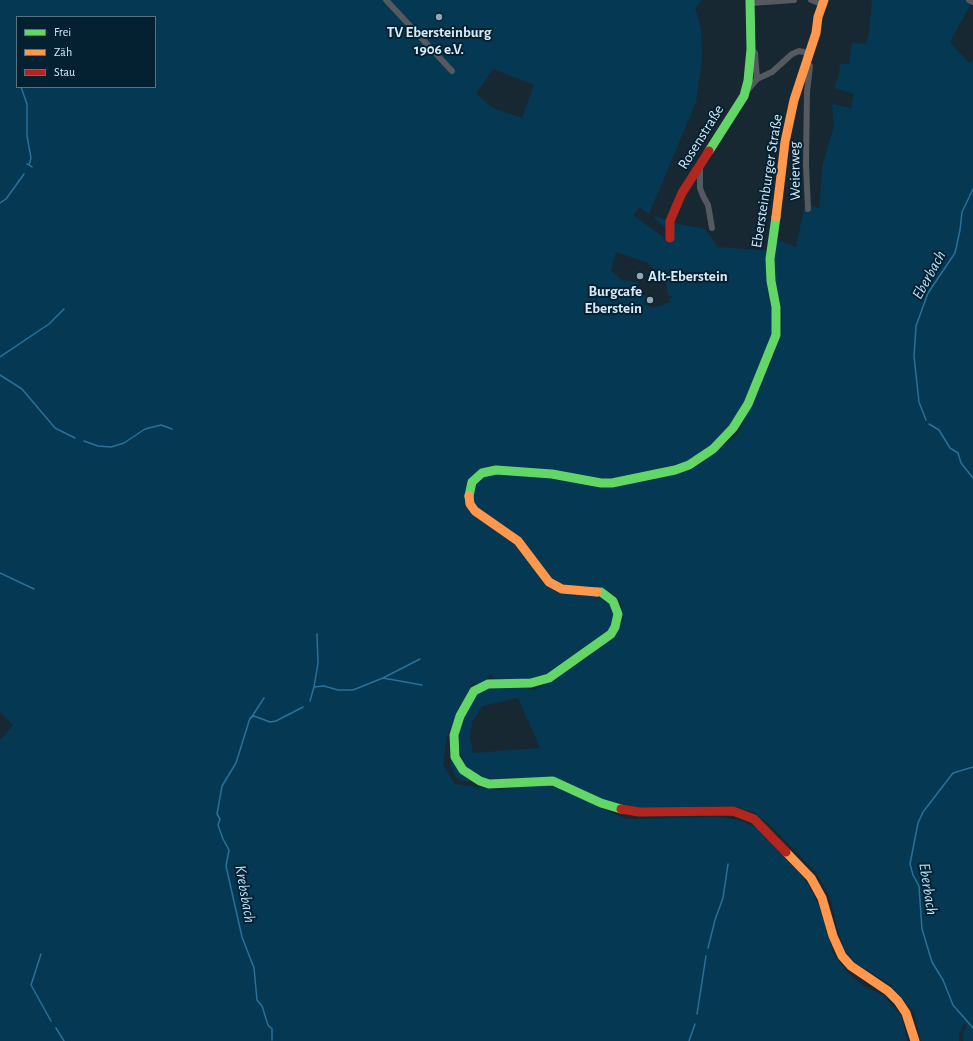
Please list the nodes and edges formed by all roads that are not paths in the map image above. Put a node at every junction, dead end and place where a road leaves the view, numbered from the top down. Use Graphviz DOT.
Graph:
graph roads {
  1 [pos="386,0"];
  2 [pos="794,0"];
  3 [pos="811,0"];
  4 [pos="970,0"];
  5 [pos="751,1"];
  6 [pos="823,2"];
  7 [pos="973,2"];
  8 [pos="751,49"];
  9 [pos="809,53"];
  10 [pos="806,63"];
  11 [pos="452,71"];
  12 [pos="757,79"];
  13 [pos="744,96"];
  14 [pos="701,163"];
  15 [pos="808,209"];
  16 [pos="712,228"];
  17 [pos="670,238"];
  18 [pos="915,1041"];
  1 -- 11 [label="street"];
  2 -- 5 [label="street"];
  3 -- 6 [label="street"];
  4 -- 7 [label="street"];
  5 -- 8 [label="street, Rosenstraße"];
  6 -- 9 [label="street, Ebersteinburger Straße"];
  8 -- 12 [label="street, Rosenstraße"];
  8 -- 13 [label="street, Rosenstraße"];
  9 -- 10 [label="street, Ebersteinburger Straße"];
  9 -- 12 [label="street"];
  10 -- 15 [label="street, Weierweg"];
  10 -- 18 [label="street, Ebersteinburger Straße"];
  12 -- 13 [label="street"];
  13 -- 14 [label="street, Rosenstraße"];
  14 -- 16 [label="street"];
  14 -- 17 [label="street, Rosenstraße"];
}
